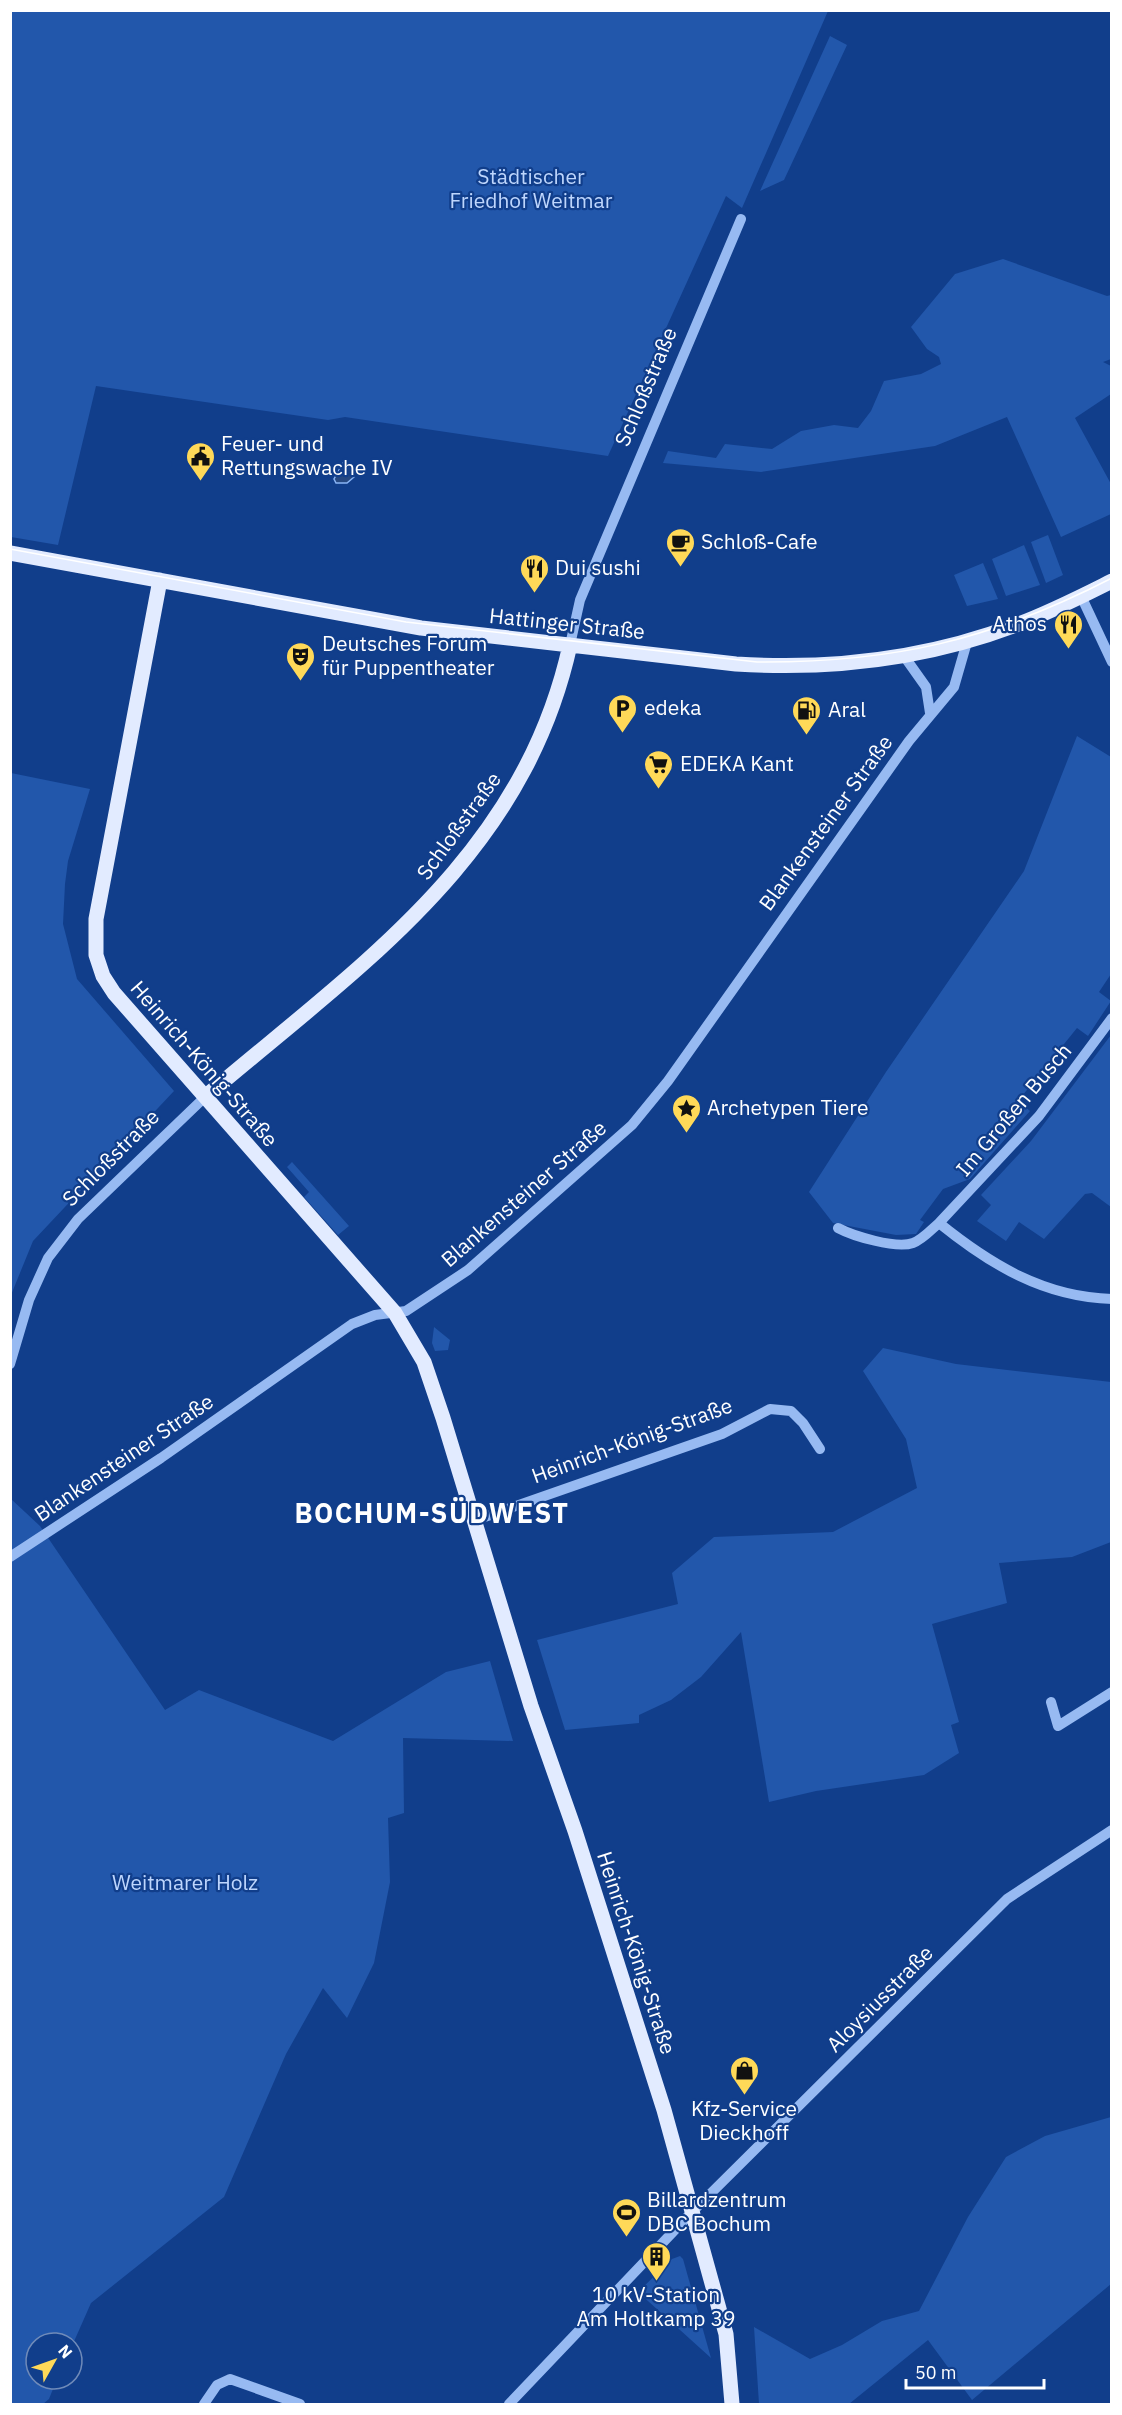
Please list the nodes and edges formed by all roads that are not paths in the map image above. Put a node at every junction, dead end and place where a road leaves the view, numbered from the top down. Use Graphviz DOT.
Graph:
graph roads {
  1 [pos="741,219"];
  2 [pos="10,553"];
  3 [pos="160,580"];
  4 [pos="1112,581"];
  5 [pos="1081,596"];
  6 [pos="967,642"];
  7 [pos="570,645"];
  8 [pos="904,656"];
  9 [pos="1112,662"];
  10 [pos="930,713"];
  11 [pos="1112,1018"];
  12 [pos="206,1096"];
  13 [pos="939,1223"];
  14 [pos="838,1228"];
  15 [pos="1112,1299"];
  16 [pos="395,1313"];
  17 [pos="10,1364"];
  18 [pos="820,1449"];
  19 [pos="476,1520"];
  20 [pos="10,1557"];
  21 [pos="1112,1692"];
  22 [pos="1051,1701"];
  23 [pos="1112,1830"];
  24 [pos="691,2213"];
  25 [pos="204,2404"];
  26 [pos="300,2404"];
  27 [pos="509,2404"];
  28 [pos="732,2404"];
  1 -- 7 [label="street, Schloßstraße"];
  2 -- 3 [label="main road, Hattinger Straße"];
  3 -- 7 [label="main road, Hattinger Straße"];
  3 -- 12 [label="main road, Heinrich-König-Straße"];
  4 -- 5 [label="main road, Hattinger Straße"];
  5 -- 6 [label="main road, Hattinger Straße"];
  5 -- 9 [label="street"];
  6 -- 8 [label="main road, Hattinger Straße"];
  6 -- 10 [label="street, Blankensteiner Straße"];
  7 -- 8 [label="main road, Hattinger Straße"];
  7 -- 12 [label="main road, Schloßstraße"];
  8 -- 10 [label="street"];
  10 -- 16 [label="street, Blankensteiner Straße"];
  11 -- 13 [label="street, Im Großen Busch"];
  12 -- 16 [label="main road, Heinrich-König-Straße"];
  12 -- 17 [label="street, Schloßstraße"];
  13 -- 14 [label="street, Im Großen Busch"];
  13 -- 15 [label="street"];
  16 -- 19 [label="main road, Heinrich-König-Straße"];
  16 -- 20 [label="street, Blankensteiner Straße"];
  18 -- 19 [label="street, Heinrich-König-Straße"];
  19 -- 24 [label="main road, Heinrich-König-Straße"];
  21 -- 22 [label="street"];
  23 -- 24 [label="street, Aloysiusstraße"];
  24 -- 27 [label="street, Aloysiusstraße"];
  24 -- 28 [label="main road, Heinrich-König-Straße"];
  25 -- 26 [label="street"];
}
